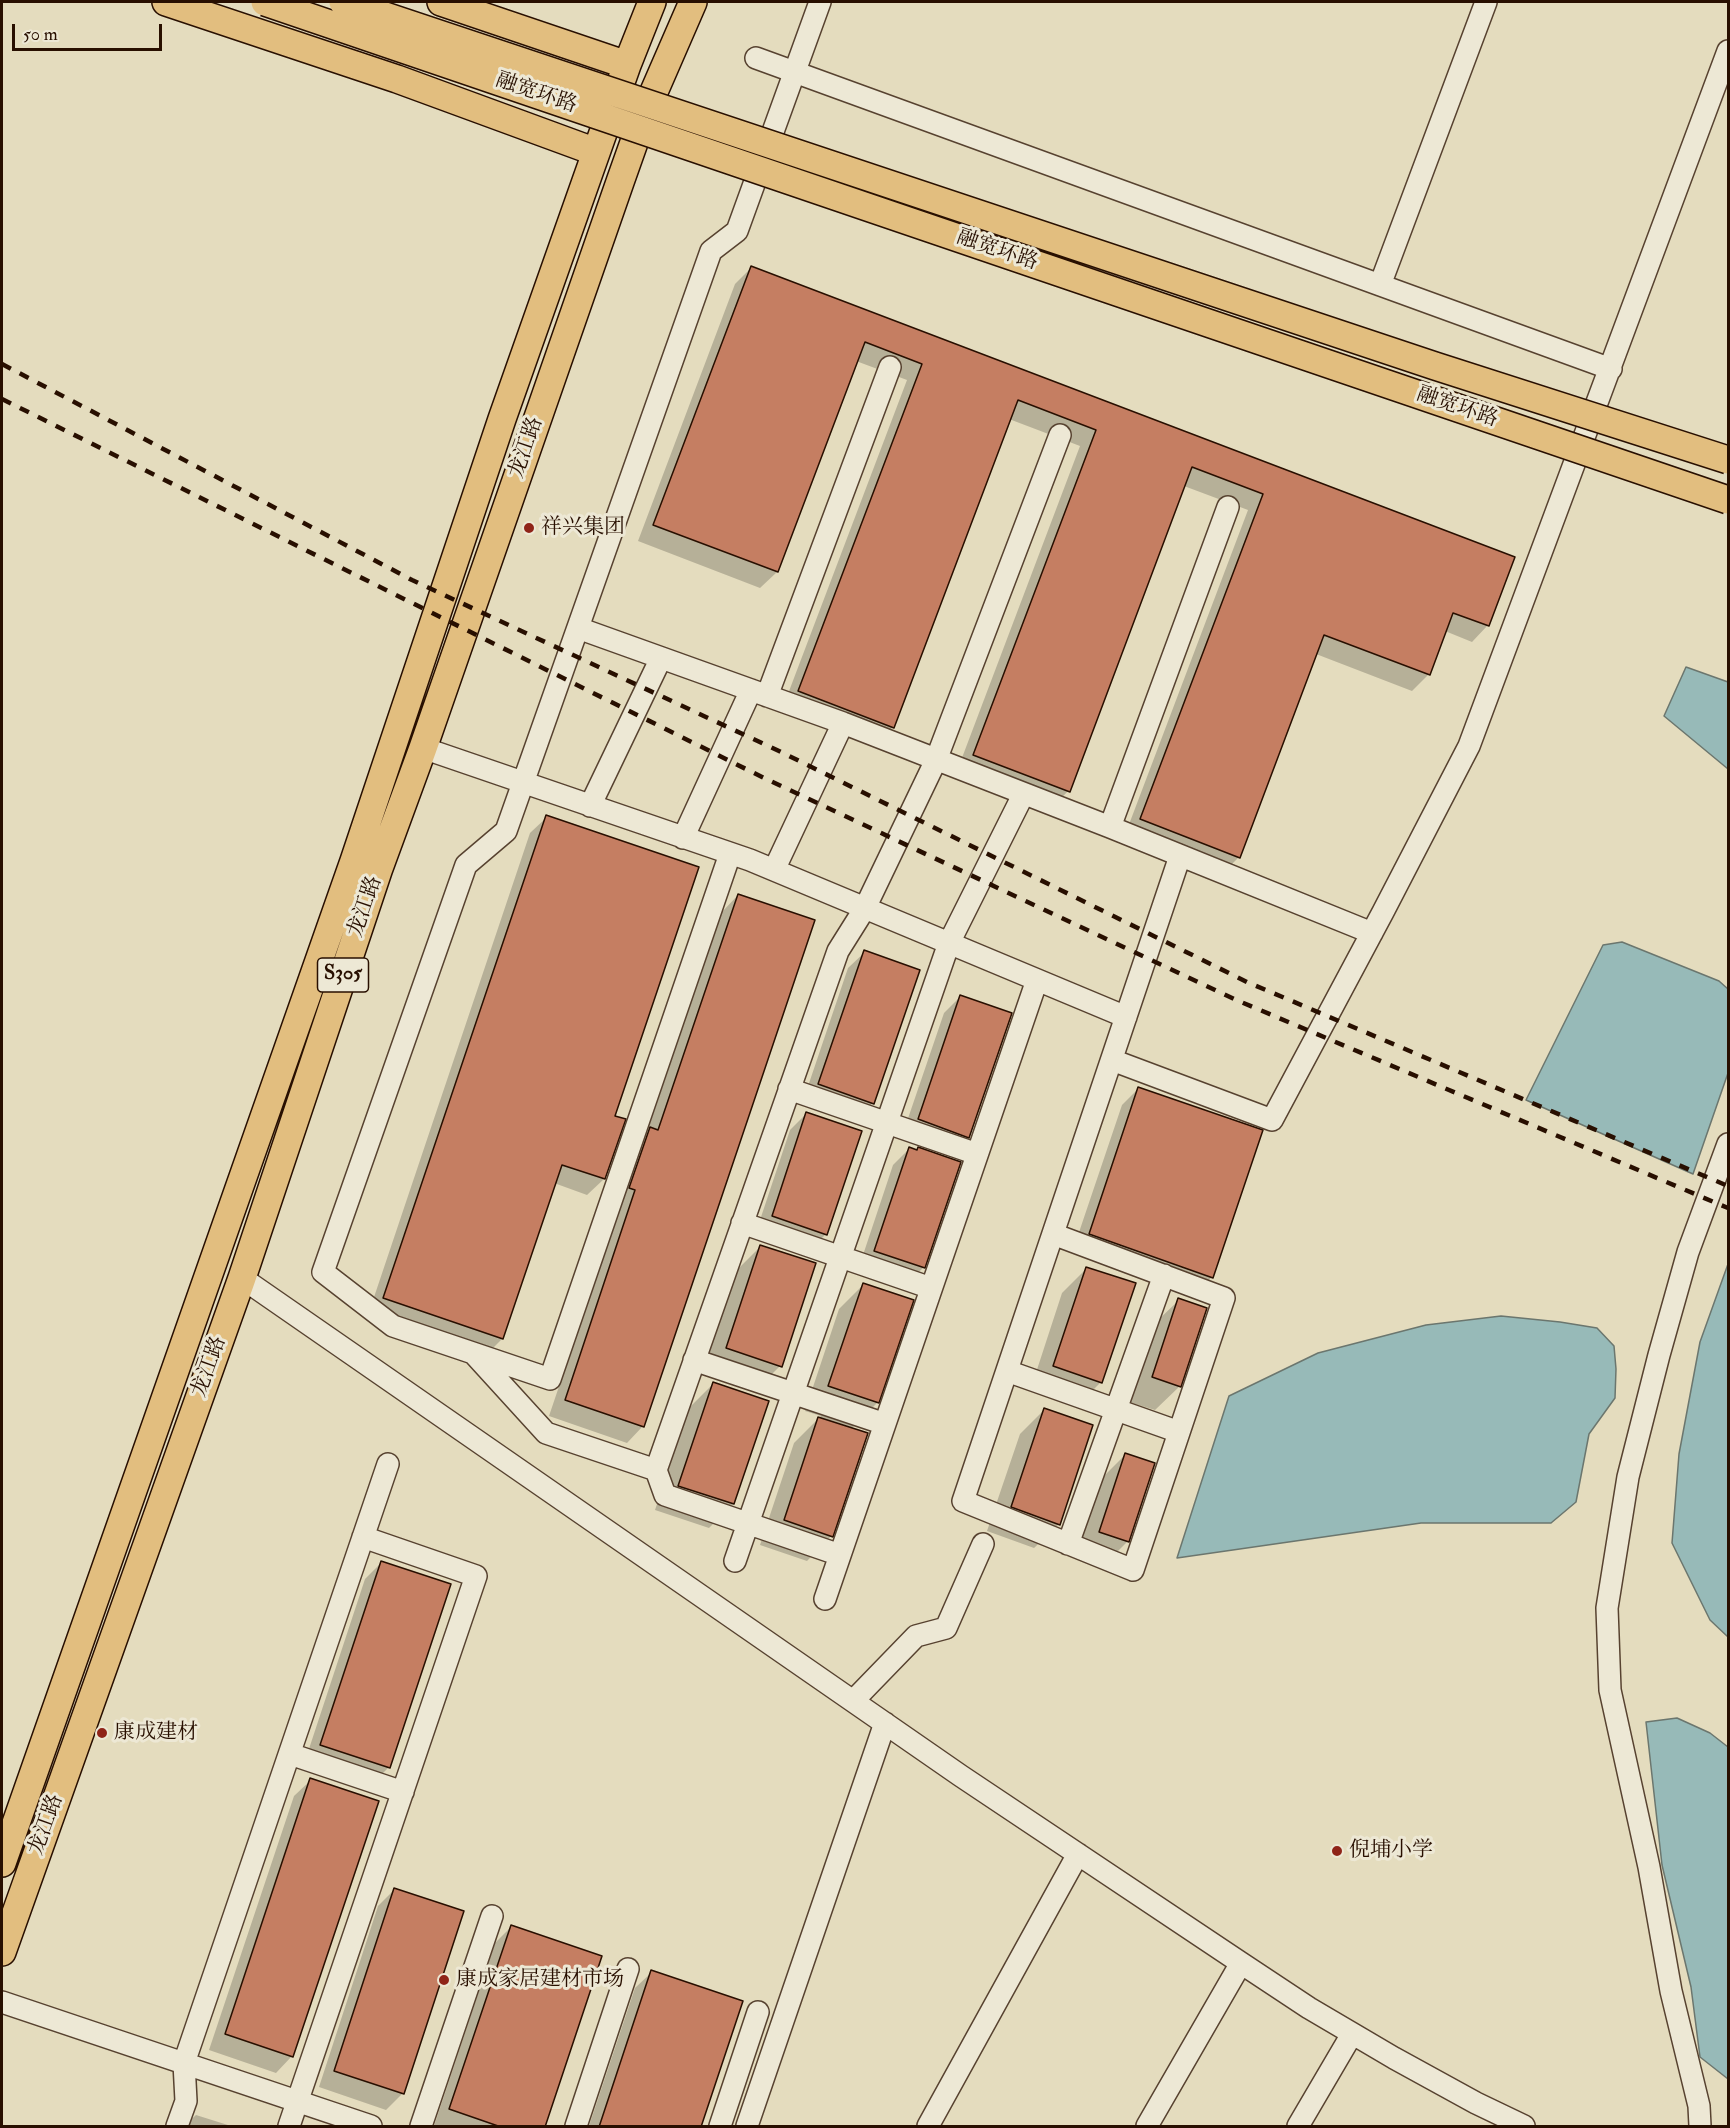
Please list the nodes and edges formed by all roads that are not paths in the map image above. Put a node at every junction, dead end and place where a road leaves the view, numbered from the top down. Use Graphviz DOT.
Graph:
graph roads {
  1 [pos="166,2"];
  2 [pos="264,2"];
  3 [pos="343,2"];
  4 [pos="441,2"];
  5 [pos="652,2"];
  6 [pos="693,2"];
  7 [pos="820,2"];
  8 [pos="1486,2"];
  9 [pos="1728,51"];
  10 [pos="756,58"];
  11 [pos="627,65"];
  12 [pos="795,72"];
  13 [pos="596,152"];
  14 [pos="1380,285"];
  15 [pos="890,367"];
  16 [pos="1611,369"];
  17 [pos="1060,435"];
  18 [pos="1728,460"];
  19 [pos="1728,500"];
  20 [pos="1228,507"];
  21 [pos="578,628"];
  22 [pos="661,658"];
  23 [pos="759,693"];
  24 [pos="843,723"];
  25 [pos="423,748"];
  26 [pos="936,760"];
  27 [pos="523,783"];
  28 [pos="1023,795"];
  29 [pos="590,806"];
  30 [pos="1110,827"];
  31 [pos="683,838"];
  32 [pos="730,854"];
  33 [pos="1180,856"];
  34 [pos="774,870"];
  35 [pos="865,909"];
  36 [pos="1372,933"];
  37 [pos="949,943"];
  38 [pos="1037,980"];
  39 [pos="1126,1017"];
  40 [pos="1112,1060"];
  41 [pos="789,1089"];
  42 [pos="886,1123"];
  43 [pos="1728,1143"];
  44 [pos="977,1154"];
  45 [pos="742,1223"];
  46 [pos="1053,1234"];
  47 [pos="840,1257"];
  48 [pos="1164,1275"];
  49 [pos="242,1278"];
  50 [pos="931,1288"];
  51 [pos="474,1353"];
  52 [pos="694,1360"];
  53 [pos="1007,1371"];
  54 [pos="793,1393"];
  55 [pos="1116,1410"];
  56 [pos="885,1424"];
  57 [pos="1179,1432"];
  58 [pos="388,1464"];
  59 [pos="656,1470"];
  60 [pos="748,1524"];
  61 [pos="363,1537"];
  62 [pos="983,1544"];
  63 [pos="1068,1544"];
  64 [pos="840,1555"];
  65 [pos="735,1561"];
  66 [pos="825,1599"];
  67 [pos="853,1701"];
  68 [pos="885,1723"];
  69 [pos="290,1754"];
  70 [pos="403,1792"];
  71 [pos="1078,1854"];
  72 [pos="2,1863"];
  73 [pos="492,1916"];
  74 [pos="2,1952"];
  75 [pos="1241,1963"];
  76 [pos="628,1969"];
  77 [pos="2,2002"];
  78 [pos="758,2012"];
  79 [pos="1352,2034"];
  80 [pos="184,2063"];
  81 [pos="298,2102"];
  82 [pos="177,2127"];
  83 [pos="289,2127"];
  84 [pos="371,2127"];
  85 [pos="421,2127"];
  86 [pos="576,2127"];
  87 [pos="720,2127"];
  88 [pos="747,2127"];
  89 [pos="928,2127"];
  90 [pos="1147,2127"];
  91 [pos="1298,2127"];
  92 [pos="1524,2127"];
  93 [pos="1700,2127"];
  1 -- 13 [label="main road"];
  2 -- 19 [label="main road, 融宽环路, bridge"];
  3 -- 18 [label="main road, 融宽环路, bridge"];
  4 -- 11 [label="main road"];
  5 -- 11 [label="main road, 龙江路 / S305"];
  6 -- 25 [label="main road, 龙江路 / S305"];
  7 -- 12 [label="street"];
  8 -- 14 [label="street"];
  9 -- 16 [label="street"];
  10 -- 12 [label="street"];
  11 -- 13 [label="main road, 龙江路 / S305"];
  12 -- 14 [label="street"];
  12 -- 21 [label="street"];
  13 -- 72 [label="main road, 龙江路 / S305"];
  14 -- 16 [label="street"];
  15 -- 23 [label="street"];
  16 -- 36 [label="street"];
  17 -- 26 [label="street"];
  20 -- 30 [label="street"];
  21 -- 22 [label="street"];
  21 -- 27 [label="street"];
  22 -- 23 [label="street"];
  22 -- 29 [label="street"];
  23 -- 24 [label="street"];
  23 -- 31 [label="street"];
  24 -- 26 [label="street"];
  24 -- 34 [label="street"];
  25 -- 27 [label="street"];
  25 -- 49 [label="main road, 龙江路 / S305"];
  26 -- 28 [label="street"];
  26 -- 35 [label="street"];
  27 -- 29 [label="street"];
  27 -- 51 [label="street"];
  28 -- 30 [label="street"];
  28 -- 37 [label="street"];
  29 -- 31 [label="street"];
  30 -- 33 [label="street"];
  31 -- 32 [label="street"];
  32 -- 34 [label="street"];
  32 -- 51 [label="street"];
  33 -- 36 [label="street"];
  33 -- 39 [label="street"];
  34 -- 35 [label="street"];
  35 -- 37 [label="street"];
  35 -- 41 [label="street"];
  36 -- 40 [label="street"];
  37 -- 38 [label="street"];
  37 -- 42 [label="street"];
  38 -- 39 [label="street"];
  38 -- 44 [label="street"];
  39 -- 40 [label="street"];
  40 -- 46 [label="street"];
  41 -- 42 [label="street"];
  41 -- 45 [label="street"];
  42 -- 44 [label="street"];
  42 -- 47 [label="street"];
  43 -- 93 [label="street"];
  44 -- 50 [label="street"];
  45 -- 47 [label="street"];
  45 -- 52 [label="street"];
  46 -- 48 [label="street"];
  46 -- 53 [label="street"];
  47 -- 50 [label="street"];
  47 -- 54 [label="street"];
  48 -- 55 [label="street"];
  48 -- 57 [label="street"];
  49 -- 67 [label="street"];
  49 -- 74 [label="main road, 龙江路 / S305"];
  50 -- 56 [label="street"];
  51 -- 59 [label="street"];
  52 -- 54 [label="street"];
  52 -- 59 [label="street"];
  53 -- 55 [label="street"];
  53 -- 63 [label="street"];
  54 -- 56 [label="street"];
  54 -- 60 [label="street"];
  55 -- 57 [label="street"];
  55 -- 63 [label="street"];
  56 -- 64 [label="street"];
  57 -- 63 [label="street"];
  58 -- 61 [label="street"];
  59 -- 60 [label="street"];
  60 -- 64 [label="street"];
  60 -- 65 [label="street"];
  61 -- 69 [label="street"];
  61 -- 70 [label="street"];
  62 -- 67 [label="street"];
  64 -- 66 [label="street"];
  67 -- 68 [label="street"];
  68 -- 71 [label="street"];
  68 -- 88 [label="street"];
  69 -- 70 [label="street"];
  69 -- 80 [label="street"];
  70 -- 81 [label="street"];
  71 -- 75 [label="street"];
  71 -- 89 [label="street"];
  73 -- 85 [label="street"];
  75 -- 79 [label="street"];
  75 -- 90 [label="street"];
  76 -- 86 [label="street"];
  77 -- 80 [label="street"];
  78 -- 87 [label="street"];
  79 -- 91 [label="street"];
  79 -- 92 [label="street"];
  80 -- 81 [label="street"];
  80 -- 82 [label="street"];
  81 -- 83 [label="street"];
  81 -- 84 [label="street"];
}
